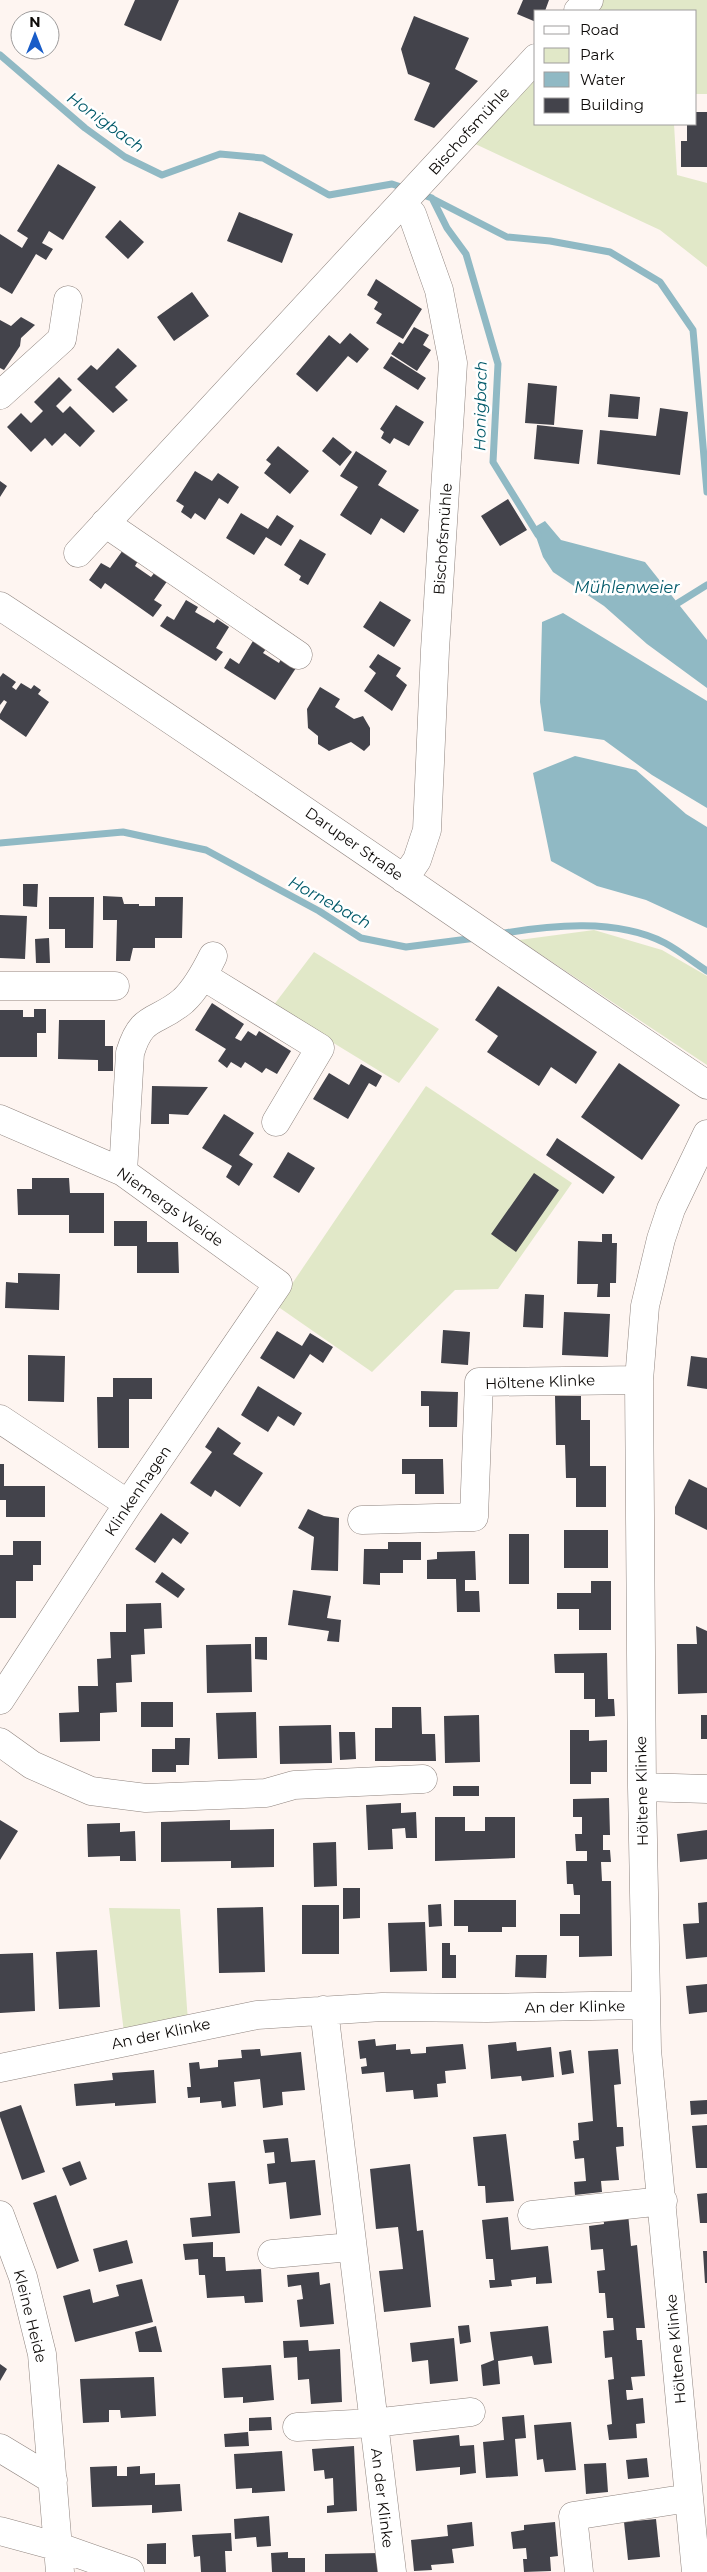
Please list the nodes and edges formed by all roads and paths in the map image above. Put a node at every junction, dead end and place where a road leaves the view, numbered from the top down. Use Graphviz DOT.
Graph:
graph roads {
  1 [pos="589,0"];
  2 [pos="579,10"];
  3 [pos="534,60"];
  4 [pos="413,193"];
  5 [pos="68,300"];
  6 [pos="0,395"];
  7 [pos="105,523"];
  8 [pos="78,553"];
  9 [pos="0,606"];
  10 [pos="298,655"];
  11 [pos="404,879"];
  12 [pos="0,986"];
  13 [pos="115,986"];
  14 [pos="707,1085"];
  15 [pos="0,1119"];
  16 [pos="276,1122"];
  17 [pos="707,1134"];
  18 [pos="123,1172"];
  19 [pos="278,1284"];
  20 [pos="639,1380"];
  21 [pos="0,1419"];
  22 [pos="128,1504"];
  23 [pos="362,1520"];
  24 [pos="0,1700"];
  25 [pos="0,1742"];
  26 [pos="423,1779"];
  27 [pos="642,1787"];
  28 [pos="707,1788"];
  29 [pos="646,2006"];
  30 [pos="324,2010"];
  31 [pos="0,2068"];
  32 [pos="663,2201"];
  33 [pos="0,2215"];
  34 [pos="532,2215"];
  35 [pos="351,2247"];
  36 [pos="272,2254"];
  37 [pos="471,2412"];
  38 [pos="373,2423"];
  39 [pos="297,2427"];
  40 [pos="0,2448"];
  41 [pos="53,2480"];
  42 [pos="689,2498"];
  43 [pos="0,2531"];
  44 [pos="59,2560"];
  45 [pos="130,2572"];
  46 [pos="392,2572"];
  47 [pos="579,2572"];
  48 [pos="696,2572"];
  1 -- 2 [label="street"];
  3 -- 4 [label="street, Bischofsmühle"];
  4 -- 7 [label="street, Bischofsmühle"];
  4 -- 11 [label="street, Bischofsmühle"];
  5 -- 6 [label="street"];
  7 -- 8 [label="street, Bischofsmühle"];
  7 -- 10 [label="street"];
  9 -- 11 [label="street, Daruper Straße"];
  11 -- 14 [label="street, Daruper Straße"];
  12 -- 13 [label="street"];
  15 -- 18 [label="street, Niemergs Weide"];
  16 -- 18 [label="street"];
  17 -- 20 [label="street, Höltene Klinke"];
  18 -- 19 [label="street, Niemergs Weide"];
  19 -- 22 [label="street, Klinkenhagen"];
  20 -- 23 [label="street, Höltene Klinke"];
  20 -- 27 [label="street, Höltene Klinke"];
  21 -- 22 [label="street"];
  22 -- 24 [label="street, Klinkenhagen"];
  25 -- 26 [label="street"];
  27 -- 28 [label="street"];
  27 -- 29 [label="street, Höltene Klinke"];
  29 -- 30 [label="street, An der Klinke"];
  29 -- 32 [label="street, Höltene Klinke"];
  30 -- 31 [label="street, An der Klinke"];
  30 -- 35 [label="street, An der Klinke"];
  32 -- 34 [label="street"];
  32 -- 42 [label="street, Höltene Klinke"];
  33 -- 41 [label="street, Kleine Heide"];
  35 -- 36 [label="street"];
  35 -- 38 [label="street, An der Klinke"];
  37 -- 38 [label="street"];
  38 -- 39 [label="street"];
  38 -- 46 [label="street, An der Klinke"];
  40 -- 41 [label="street"];
  41 -- 44 [label="street, Kleine Heide"];
  42 -- 47 [label="street"];
  42 -- 48 [label="street, Höltene Klinke"];
  43 -- 44 [label="street"];
  44 -- 45 [label="street"];
}
